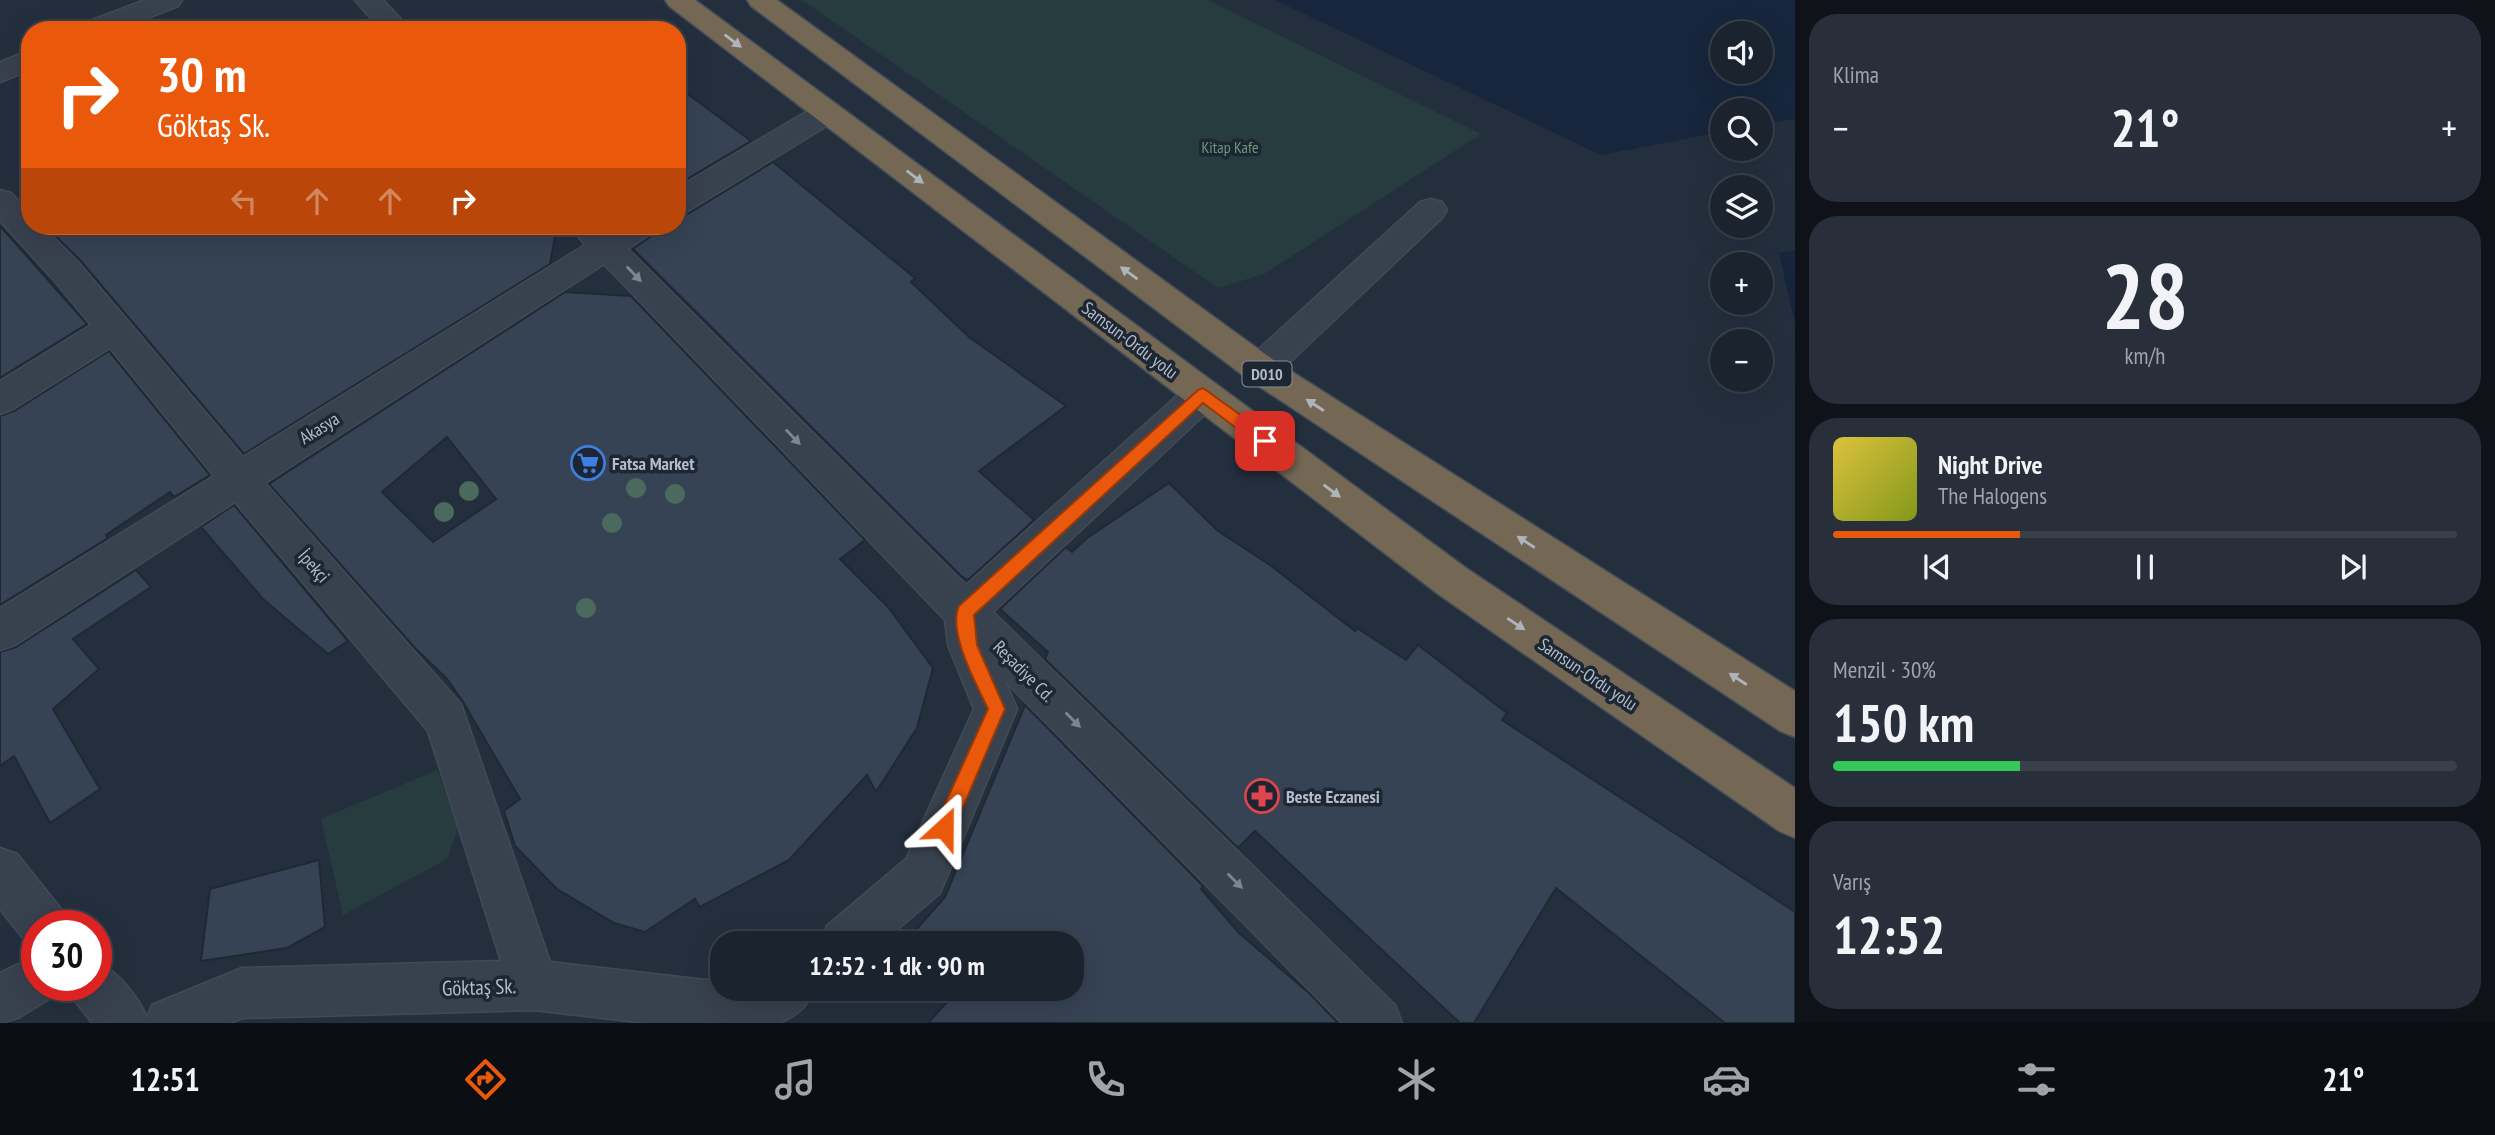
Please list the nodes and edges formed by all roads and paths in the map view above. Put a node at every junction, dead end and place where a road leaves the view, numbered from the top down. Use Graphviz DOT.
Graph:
graph roads {
  1 [pos="169,0"];
  2 [pos="368,0"];
  3 [pos="678,0"];
  4 [pos="760,0"];
  5 [pos="115,21"];
  6 [pos="388,21"];
  7 [pos="21,64"];
  8 [pos="0,74"];
  9 [pos="828,112"];
  10 [pos="686,198"];
  11 [pos="0,201"];
  12 [pos="1431,210"];
  13 [pos="21,223"];
  14 [pos="32,235"];
  15 [pos="607,235"];
  16 [pos="612,235"];
  17 [pos="114,328"];
  18 [pos="1259,369"];
  19 [pos="1203,394"];
  20 [pos="0,399"];
  21 [pos="239,479"];
  22 [pos="965,612"];
  23 [pos="0,631"];
  24 [pos="1795,716"];
  25 [pos="1795,814"];
  26 [pos="0,871"];
  27 [pos="31,910"];
  28 [pos="858,931"];
  29 [pos="533,985"];
  30 [pos="21,988"];
  31 [pos="0,1000"];
  32 [pos="106,1001"];
  33 [pos="780,1004"];
  34 [pos="124,1023"];
  35 [pos="170,1023"];
  36 [pos="1377,1023"];
  1 -- 5 [label="street"];
  2 -- 6 [label="street"];
  3 -- 9 [label="highway, Samsun-Ordu yolu, one-way"];
  18 -- 4 [label="highway, D010, one-way"];
  7 -- 8 [label="street"];
  9 -- 10 [label="street"];
  9 -- 19 [label="highway, Samsun-Ordu yolu, one-way"];
  11 -- 13 [label="street, İpekçi"];
  12 -- 18 [label="street"];
  14 -- 17 [label="street, İpekçi"];
  15 -- 21 [label="street, Akasya"];
  16 -- 22 [label="street, Reşadiye Cd., one-way"];
  17 -- 20 [label="street"];
  17 -- 21 [label="street, İpekçi"];
  24 -- 18 [label="highway, D010, one-way"];
  19 -- 22 [label="street"];
  19 -- 25 [label="highway, Samsun-Ordu yolu, one-way"];
  21 -- 23 [label="street, Akasya"];
  21 -- 29 [label="street, İpekçi"];
  22 -- 28 [label="street"];
  22 -- 36 [label="street, Reşadiye Cd., one-way"];
  26 -- 27 [label="street"];
  29 -- 33 [label="street, Göktaş Sk."];
  29 -- 35 [label="street, Göktaş Sk."];
  30 -- 31 [label="street"];
  32 -- 34 [label="street"];
}
